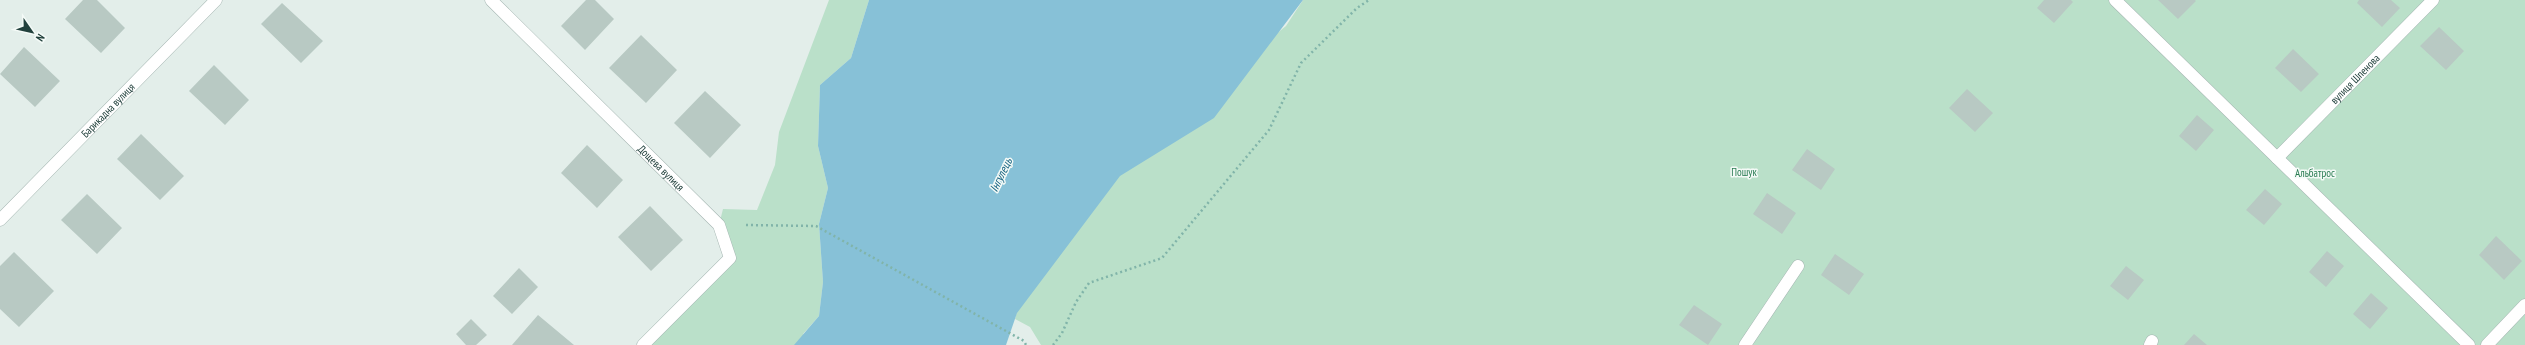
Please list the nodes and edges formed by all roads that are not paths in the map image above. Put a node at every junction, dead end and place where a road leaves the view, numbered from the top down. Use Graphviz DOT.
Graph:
graph roads {
  1 [pos="216,0"];
  2 [pos="491,0"];
  3 [pos="2115,0"];
  4 [pos="2433,0"];
  5 [pos="2277,158"];
  6 [pos="0,220"];
  7 [pos="1798,266"];
  8 [pos="2525,305"];
  9 [pos="643,345"];
  10 [pos="1745,345"];
  11 [pos="2469,345"];
  12 [pos="2487,345"];
  1 -- 6 [label="street, Барикадна вулиця"];
  2 -- 9 [label="street, Дощева вулиця"];
  3 -- 5 [label="street"];
  4 -- 5 [label="street, вулиця Шпенова"];
  5 -- 11 [label="street"];
  7 -- 10 [label="street"];
  8 -- 12 [label="street"];
}
